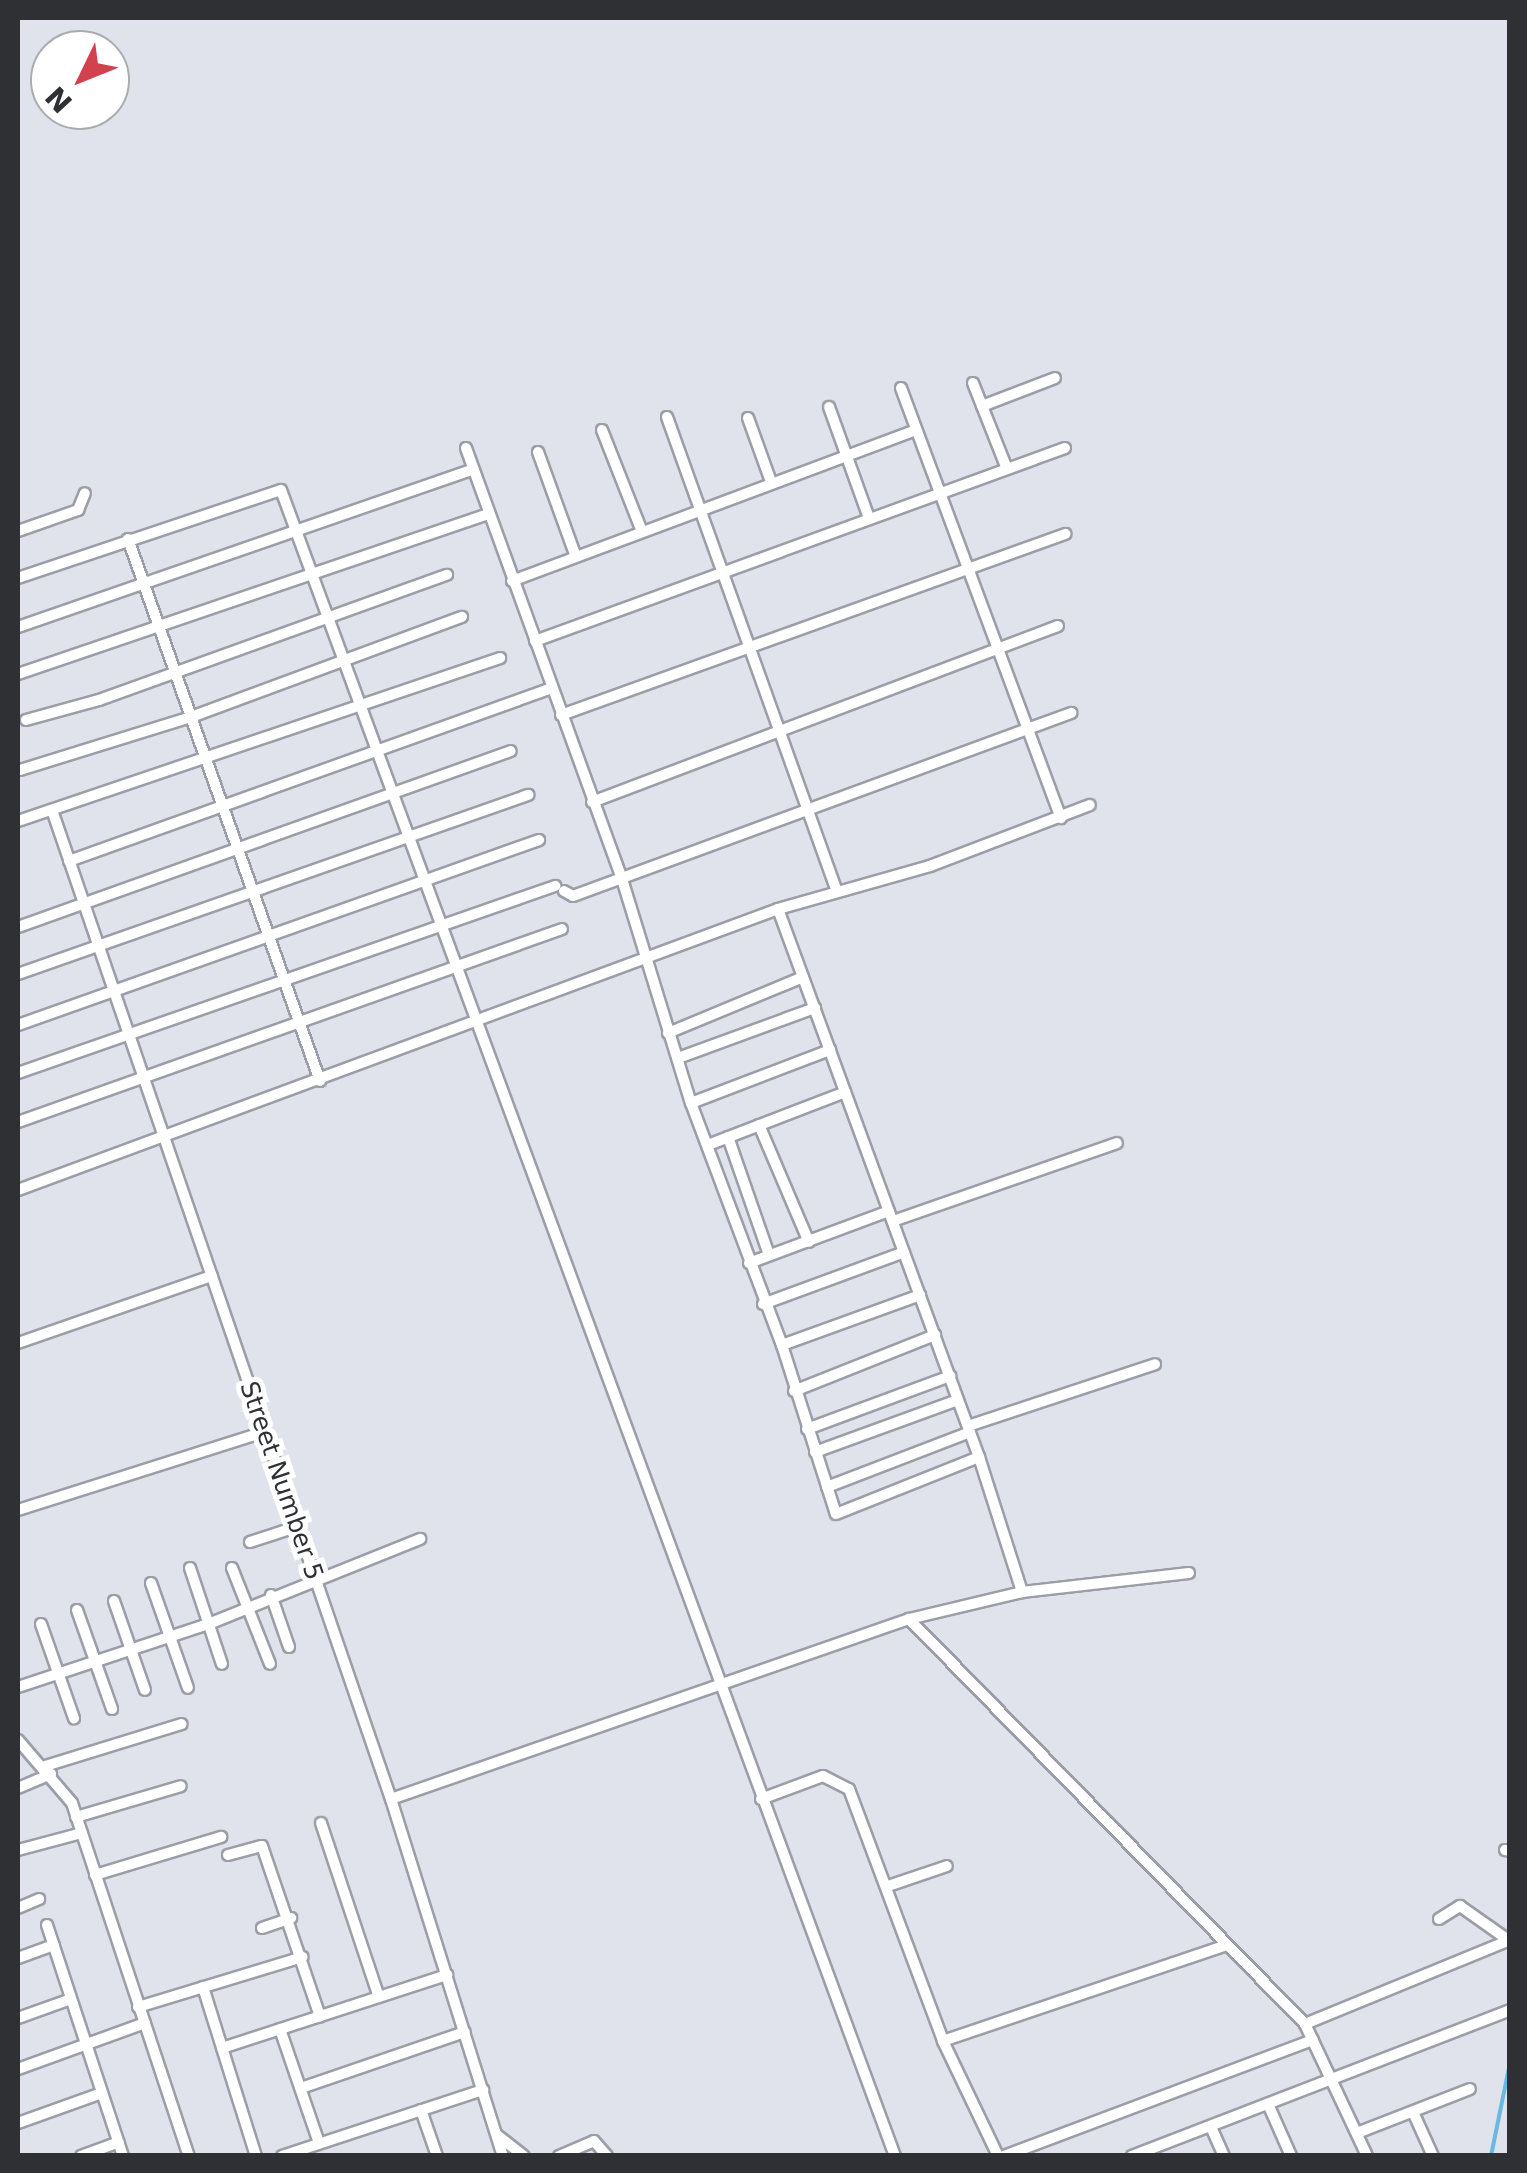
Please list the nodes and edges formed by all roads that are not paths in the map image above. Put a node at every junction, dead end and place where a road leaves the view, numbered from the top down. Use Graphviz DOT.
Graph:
graph roads {
  1 [pos="1054,378"];
  2 [pos="972,383"];
  3 [pos="901,388"];
  4 [pos="982,406"];
  5 [pos="829,407"];
  6 [pos="666,416"];
  7 [pos="748,418"];
  8 [pos="602,430"];
  9 [pos="916,430"];
  10 [pos="466,448"];
  11 [pos="1065,448"];
  12 [pos="538,452"];
  13 [pos="846,453"];
  14 [pos="473,468"];
  15 [pos="1007,468"];
  16 [pos="770,479"];
  17 [pos="84,493"];
  18 [pos="939,493"];
  19 [pos="700,508"];
  20 [pos="488,514"];
  21 [pos="869,518"];
  22 [pos="295,528"];
  23 [pos="642,530"];
  24 [pos="18,531"];
  25 [pos="1065,534"];
  26 [pos="128,539"];
  27 [pos="575,554"];
  28 [pos="722,569"];
  29 [pos="966,569"];
  30 [pos="447,574"];
  31 [pos="312,575"];
  32 [pos="18,578"];
  33 [pos="512,580"];
  34 [pos="144,582"];
  35 [pos="329,618"];
  36 [pos="462,618"];
  37 [pos="1058,626"];
  38 [pos="18,627"];
  39 [pos="160,628"];
  40 [pos="534,641"];
  41 [pos="750,647"];
  42 [pos="998,650"];
  43 [pos="500,658"];
  44 [pos="343,661"];
  45 [pos="175,672"];
  46 [pos="18,674"];
  47 [pos="549,689"];
  48 [pos="359,706"];
  49 [pos="1071,713"];
  50 [pos="562,715"];
  51 [pos="191,718"];
  52 [pos="26,720"];
  53 [pos="1030,729"];
  54 [pos="779,730"];
  55 [pos="511,751"];
  56 [pos="376,754"];
  57 [pos="206,762"];
  58 [pos="20,770"];
  59 [pos="393,795"];
  60 [pos="528,795"];
  61 [pos="592,802"];
  62 [pos="1090,805"];
  63 [pos="223,808"];
  64 [pos="52,810"];
  65 [pos="808,810"];
  66 [pos="1060,818"];
  67 [pos="18,821"];
  68 [pos="406,839"];
  69 [pos="539,840"];
  70 [pos="239,852"];
  71 [pos="69,861"];
  72 [pos="622,879"];
  73 [pos="423,884"];
  74 [pos="836,889"];
  75 [pos="253,893"];
  76 [pos="84,905"];
  77 [pos="778,910"];
  78 [pos="438,926"];
  79 [pos="18,927"];
  80 [pos="562,929"];
  81 [pos="269,938"];
  82 [pos="98,946"];
  83 [pos="647,963"];
  84 [pos="457,969"];
  85 [pos="18,974"];
  86 [pos="803,976"];
  87 [pos="284,980"];
  88 [pos="114,991"];
  89 [pos="814,1008"];
  90 [pos="18,1024"];
  91 [pos="300,1024"];
  92 [pos="476,1024"];
  93 [pos="668,1033"];
  94 [pos="130,1034"];
  95 [pos="830,1050"];
  96 [pos="678,1058"];
  97 [pos="18,1073"];
  98 [pos="144,1080"];
  99 [pos="320,1081"];
  100 [pos="845,1092"];
  101 [pos="691,1103"];
  102 [pos="18,1122"];
  103 [pos="759,1125"];
  104 [pos="728,1137"];
  105 [pos="163,1139"];
  106 [pos="1117,1143"];
  107 [pos="708,1145"];
  108 [pos="19,1185"];
  109 [pos="891,1216"];
  110 [pos="809,1242"];
  111 [pos="904,1252"];
  112 [pos="769,1255"];
  113 [pos="749,1263"];
  114 [pos="212,1276"];
  115 [pos="920,1295"];
  116 [pos="764,1304"];
  117 [pos="934,1336"];
  118 [pos="18,1343"];
  119 [pos="782,1345"];
  120 [pos="1155,1364"];
  121 [pos="950,1376"];
  122 [pos="794,1391"];
  123 [pos="958,1400"];
  124 [pos="807,1429"];
  125 [pos="969,1429"];
  126 [pos="264,1432"];
  127 [pos="815,1452"];
  128 [pos="979,1457"];
  129 [pos="827,1487"];
  130 [pos="18,1510"];
  131 [pos="296,1527"];
  132 [pos="420,1538"];
  133 [pos="250,1542"];
  134 [pos="190,1568"];
  135 [pos="232,1568"];
  136 [pos="1189,1573"];
  137 [pos="314,1578"];
  138 [pos="150,1583"];
  139 [pos="1022,1592"];
  140 [pos="271,1596"];
  141 [pos="114,1602"];
  142 [pos="247,1607"];
  143 [pos="78,1610"];
  144 [pos="909,1619"];
  145 [pos="40,1624"];
  146 [pos="206,1624"];
  147 [pos="166,1634"];
  148 [pos="288,1647"];
  149 [pos="130,1648"];
  150 [pos="94,1660"];
  151 [pos="222,1664"];
  152 [pos="270,1664"];
  153 [pos="57,1672"];
  154 [pos="18,1686"];
  155 [pos="188,1688"];
  156 [pos="720,1688"];
  157 [pos="145,1690"];
  158 [pos="112,1709"];
  159 [pos="74,1718"];
  160 [pos="182,1724"];
  161 [pos="18,1740"];
  162 [pos="47,1770"];
  163 [pos="181,1786"];
  164 [pos="18,1788"];
  165 [pos="761,1799"];
  166 [pos="390,1800"];
  167 [pos="76,1817"];
  168 [pos="321,1823"];
  169 [pos="82,1832"];
  170 [pos="222,1837"];
  171 [pos="18,1850"];
  172 [pos="228,1854"];
  173 [pos="947,1866"];
  174 [pos="95,1875"];
  175 [pos="888,1886"];
  176 [pos="39,1899"];
  177 [pos="18,1908"];
  178 [pos="291,1918"];
  179 [pos="1439,1919"];
  180 [pos="47,1925"];
  181 [pos="262,1928"];
  182 [pos="1507,1939"];
  183 [pos="54,1945"];
  184 [pos="1224,1946"];
  185 [pos="303,1957"];
  186 [pos="18,1958"];
  187 [pos="447,1974"];
  188 [pos="203,1988"];
  189 [pos="379,1997"];
  190 [pos="72,2000"];
  191 [pos="138,2007"];
  192 [pos="1510,2010"];
  193 [pos="320,2016"];
  194 [pos="18,2018"];
  195 [pos="144,2023"];
  196 [pos="1305,2024"];
  197 [pos="280,2029"];
  198 [pos="465,2032"];
  199 [pos="1313,2040"];
  200 [pos="943,2041"];
  201 [pos="86,2044"];
  202 [pos="222,2048"];
  203 [pos="18,2070"];
  204 [pos="1333,2079"];
  205 [pos="301,2088"];
  206 [pos="1470,2089"];
  207 [pos="483,2090"];
  208 [pos="102,2092"];
  209 [pos="1268,2104"];
  210 [pos="420,2110"];
  211 [pos="1413,2112"];
  212 [pos="18,2123"];
  213 [pos="1211,2127"];
  214 [pos="1358,2134"];
  215 [pos="497,2135"];
  216 [pos="118,2142"];
  217 [pos="319,2144"];
  218 [pos="81,2156"];
  219 [pos="123,2156"];
  220 [pos="189,2156"];
  221 [pos="256,2156"];
  222 [pos="282,2156"];
  223 [pos="436,2156"];
  224 [pos="503,2156"];
  225 [pos="524,2156"];
  226 [pos="559,2156"];
  227 [pos="606,2156"];
  228 [pos="895,2156"];
  229 [pos="1001,2156"];
  230 [pos="1132,2156"];
  231 [pos="1224,2156"];
  232 [pos="1290,2156"];
  233 [pos="1367,2156"];
  234 [pos="1433,2156"];
  1 -- 4 [label="street"];
  2 -- 4 [label="street"];
  3 -- 9 [label="street"];
  4 -- 15 [label="street"];
  5 -- 13 [label="street"];
  6 -- 19 [label="street"];
  7 -- 16 [label="street"];
  8 -- 23 [label="street"];
  9 -- 13 [label="street"];
  9 -- 18 [label="street"];
  10 -- 14 [label="street"];
  11 -- 15 [label="street"];
  12 -- 27 [label="street"];
  13 -- 16 [label="street"];
  13 -- 21 [label="street"];
  14 -- 20 [label="street"];
  14 -- 22 [label="street"];
  15 -- 18 [label="street"];
  16 -- 19 [label="street"];
  17 -- 24 [label="street"];
  18 -- 21 [label="street"];
  18 -- 29 [label="street"];
  19 -- 23 [label="street"];
  19 -- 28 [label="street"];
  20 -- 31 [label="street"];
  20 -- 33 [label="street"];
  21 -- 28 [label="street"];
  22 -- 26 [label="street"];
  22 -- 31 [label="street"];
  22 -- 34 [label="street"];
  23 -- 27 [label="street"];
  25 -- 29 [label="street"];
  26 -- 32 [label="street"];
  26 -- 34 [label="street"];
  27 -- 33 [label="street"];
  28 -- 40 [label="street"];
  28 -- 41 [label="street"];
  29 -- 41 [label="street"];
  29 -- 42 [label="street"];
  30 -- 35 [label="street"];
  31 -- 35 [label="street"];
  31 -- 39 [label="street"];
  33 -- 40 [label="street"];
  34 -- 38 [label="street"];
  34 -- 39 [label="street"];
  35 -- 44 [label="street"];
  35 -- 45 [label="street"];
  36 -- 44 [label="street"];
  37 -- 42 [label="street"];
  39 -- 45 [label="street"];
  39 -- 46 [label="street"];
  40 -- 47 [label="street"];
  41 -- 50 [label="street"];
  41 -- 54 [label="street"];
  42 -- 53 [label="street"];
  42 -- 54 [label="street"];
  43 -- 48 [label="street"];
  44 -- 48 [label="street"];
  44 -- 51 [label="street"];
  45 -- 51 [label="street"];
  45 -- 52 [label="street"];
  47 -- 50 [label="street"];
  47 -- 56 [label="street"];
  48 -- 56 [label="street"];
  48 -- 57 [label="street"];
  49 -- 53 [label="street"];
  50 -- 61 [label="street"];
  51 -- 57 [label="street"];
  51 -- 58 [label="street"];
  53 -- 65 [label="street"];
  53 -- 66 [label="street"];
  54 -- 61 [label="street"];
  54 -- 65 [label="street"];
  55 -- 59 [label="street"];
  56 -- 59 [label="street"];
  56 -- 63 [label="street"];
  57 -- 63 [label="street"];
  57 -- 64 [label="street"];
  59 -- 68 [label="street"];
  59 -- 70 [label="street"];
  60 -- 68 [label="street"];
  61 -- 72 [label="street"];
  62 -- 66 [label="street"];
  63 -- 70 [label="street"];
  63 -- 71 [label="street"];
  64 -- 67 [label="street"];
  64 -- 71 [label="street, Street Number 5"];
  65 -- 72 [label="street"];
  65 -- 74 [label="street"];
  66 -- 74 [label="street"];
  68 -- 73 [label="street"];
  68 -- 75 [label="street"];
  69 -- 73 [label="street"];
  70 -- 75 [label="street"];
  70 -- 76 [label="street"];
  71 -- 76 [label="street, Street Number 5"];
  72 -- 78 [label="street"];
  72 -- 83 [label="street"];
  73 -- 78 [label="street"];
  73 -- 81 [label="street"];
  74 -- 77 [label="street"];
  75 -- 81 [label="street"];
  75 -- 82 [label="street"];
  76 -- 79 [label="street"];
  76 -- 82 [label="street, Street Number 5"];
  77 -- 83 [label="street"];
  77 -- 86 [label="street"];
  78 -- 84 [label="street"];
  78 -- 87 [label="street"];
  80 -- 84 [label="street"];
  81 -- 87 [label="street"];
  81 -- 88 [label="street"];
  82 -- 85 [label="street"];
  82 -- 88 [label="street, Street Number 5"];
  83 -- 92 [label="street"];
  83 -- 93 [label="street"];
  84 -- 91 [label="street"];
  84 -- 92 [label="street"];
  86 -- 89 [label="street"];
  86 -- 93 [label="street"];
  87 -- 91 [label="street"];
  87 -- 94 [label="street"];
  88 -- 90 [label="street"];
  88 -- 94 [label="street, Street Number 5"];
  89 -- 95 [label="street"];
  89 -- 96 [label="street"];
  91 -- 98 [label="street"];
  91 -- 99 [label="street"];
  92 -- 99 [label="street"];
  92 -- 156 [label="street"];
  93 -- 96 [label="street"];
  94 -- 97 [label="street"];
  94 -- 98 [label="street, Street Number 5"];
  95 -- 100 [label="street"];
  95 -- 101 [label="street"];
  96 -- 101 [label="street"];
  98 -- 102 [label="street"];
  98 -- 105 [label="street, Street Number 5"];
  99 -- 105 [label="street"];
  100 -- 103 [label="street"];
  100 -- 109 [label="street"];
  101 -- 107 [label="street"];
  103 -- 104 [label="street"];
  103 -- 110 [label="street"];
  104 -- 107 [label="street"];
  104 -- 112 [label="street"];
  105 -- 108 [label="street"];
  105 -- 114 [label="street, Street Number 5"];
  106 -- 109 [label="street"];
  107 -- 113 [label="street"];
  109 -- 110 [label="street"];
  109 -- 111 [label="street"];
  110 -- 112 [label="street"];
  111 -- 115 [label="street"];
  111 -- 116 [label="street"];
  112 -- 113 [label="street"];
  113 -- 116 [label="street"];
  114 -- 118 [label="street"];
  114 -- 126 [label="street, Street Number 5"];
  115 -- 117 [label="street"];
  115 -- 119 [label="street"];
  116 -- 119 [label="street"];
  117 -- 121 [label="street"];
  117 -- 122 [label="street"];
  119 -- 122 [label="street"];
  120 -- 125 [label="street"];
  121 -- 123 [label="street"];
  121 -- 124 [label="street"];
  122 -- 124 [label="street"];
  123 -- 125 [label="street"];
  123 -- 127 [label="street"];
  124 -- 127 [label="street"];
  125 -- 128 [label="street"];
  125 -- 129 [label="street"];
  126 -- 130 [label="street"];
  126 -- 131 [label="street, Street Number 5"];
  127 -- 129 [label="street"];
  128 -- 129 [label="street"];
  128 -- 139 [label="street"];
  131 -- 133 [label="street"];
  131 -- 137 [label="street, Street Number 5"];
  132 -- 137 [label="street"];
  134 -- 146 [label="street"];
  135 -- 142 [label="street"];
  136 -- 139 [label="street"];
  137 -- 140 [label="street"];
  137 -- 166 [label="street, Street Number 5"];
  138 -- 147 [label="street"];
  139 -- 144 [label="street"];
  140 -- 142 [label="street"];
  140 -- 148 [label="street"];
  141 -- 149 [label="street"];
  142 -- 146 [label="street"];
  142 -- 152 [label="street"];
  143 -- 150 [label="street"];
  144 -- 156 [label="street"];
  144 -- 184 [label="street"];
  145 -- 153 [label="street"];
  146 -- 147 [label="street"];
  146 -- 151 [label="street"];
  147 -- 149 [label="street"];
  147 -- 155 [label="street"];
  149 -- 150 [label="street"];
  149 -- 157 [label="street"];
  150 -- 153 [label="street"];
  150 -- 158 [label="street"];
  153 -- 154 [label="street"];
  153 -- 159 [label="street"];
  156 -- 165 [label="street"];
  156 -- 166 [label="street"];
  160 -- 162 [label="street"];
  161 -- 162 [label="street"];
  162 -- 164 [label="street"];
  162 -- 167 [label="street"];
  163 -- 167 [label="street"];
  165 -- 175 [label="street"];
  165 -- 228 [label="street"];
  166 -- 187 [label="street, Street Number 5"];
  167 -- 169 [label="street"];
  168 -- 189 [label="street"];
  169 -- 171 [label="street"];
  169 -- 174 [label="street"];
  170 -- 174 [label="street"];
  172 -- 178 [label="street"];
  173 -- 175 [label="street"];
  174 -- 191 [label="street"];
  175 -- 200 [label="street"];
  176 -- 177 [label="street"];
  178 -- 181 [label="street"];
  178 -- 185 [label="street"];
  179 -- 182 [label="street"];
  180 -- 183 [label="street"];
  182 -- 196 [label="street"];
  183 -- 186 [label="street"];
  183 -- 190 [label="street"];
  184 -- 196 [label="street"];
  184 -- 200 [label="street"];
  185 -- 188 [label="street"];
  185 -- 193 [label="street"];
  187 -- 189 [label="street"];
  187 -- 198 [label="street, Street Number 5"];
  188 -- 191 [label="street"];
  188 -- 202 [label="street"];
  189 -- 193 [label="street"];
  190 -- 194 [label="street"];
  190 -- 201 [label="street"];
  191 -- 195 [label="street"];
  192 -- 204 [label="street"];
  193 -- 197 [label="street"];
  195 -- 201 [label="street"];
  195 -- 220 [label="street"];
  196 -- 199 [label="street"];
  197 -- 202 [label="street"];
  197 -- 205 [label="street"];
  198 -- 205 [label="street"];
  198 -- 207 [label="street, Street Number 5"];
  199 -- 204 [label="street"];
  199 -- 229 [label="street"];
  200 -- 229 [label="street"];
  201 -- 203 [label="street"];
  201 -- 208 [label="street"];
  202 -- 221 [label="street"];
  204 -- 209 [label="street"];
  204 -- 214 [label="street"];
  205 -- 217 [label="street"];
  206 -- 211 [label="street"];
  207 -- 210 [label="street"];
  207 -- 215 [label="street, Street Number 5"];
  208 -- 212 [label="street"];
  208 -- 216 [label="street"];
  209 -- 213 [label="street"];
  209 -- 232 [label="street"];
  210 -- 217 [label="street"];
  210 -- 223 [label="street"];
  211 -- 214 [label="street"];
  211 -- 234 [label="street"];
  213 -- 230 [label="street"];
  213 -- 231 [label="street"];
  214 -- 233 [label="street"];
  215 -- 224 [label="street, Street Number 5"];
  215 -- 225 [label="street"];
  216 -- 218 [label="street"];
  216 -- 219 [label="street"];
  217 -- 222 [label="street"];
  226 -- 227 [label="street"];
}
